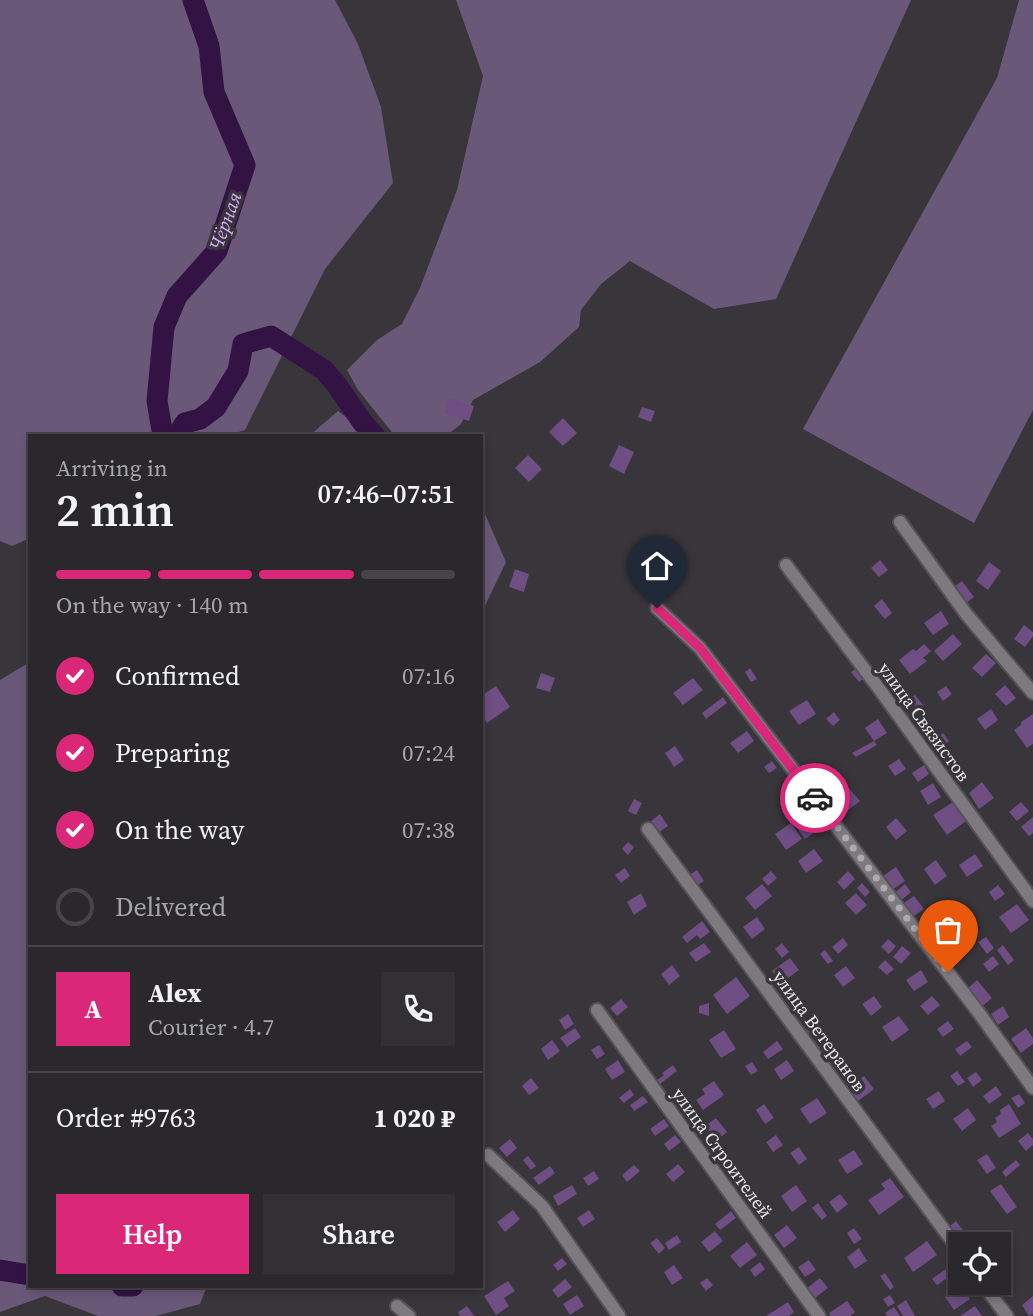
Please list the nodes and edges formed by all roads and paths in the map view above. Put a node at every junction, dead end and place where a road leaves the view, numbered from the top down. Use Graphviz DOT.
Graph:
graph roads {
  1 [pos="900,522"];
  2 [pos="786,565"];
  3 [pos="657,608"];
  4 [pos="1033,693"];
  5 [pos="648,829"];
  6 [pos="1033,901"];
  7 [pos="597,1010"];
  8 [pos="1033,1088"];
  9 [pos="488,1155"];
  10 [pos="948,1235"];
  11 [pos="991,1295"];
  12 [pos="397,1306"];
  13 [pos="409,1316"];
  14 [pos="619,1316"];
  15 [pos="819,1316"];
  16 [pos="1007,1316"];
  1 -- 4 [label="street"];
  2 -- 6 [label="street, улица Связистов"];
  3 -- 8 [label="street"];
  5 -- 10 [label="street, улица Ветеранов"];
  7 -- 15 [label="street, улица Строителей"];
  9 -- 14 [label="street"];
  11 -- 16 [label="street"];
  12 -- 13 [label="street"];
}
